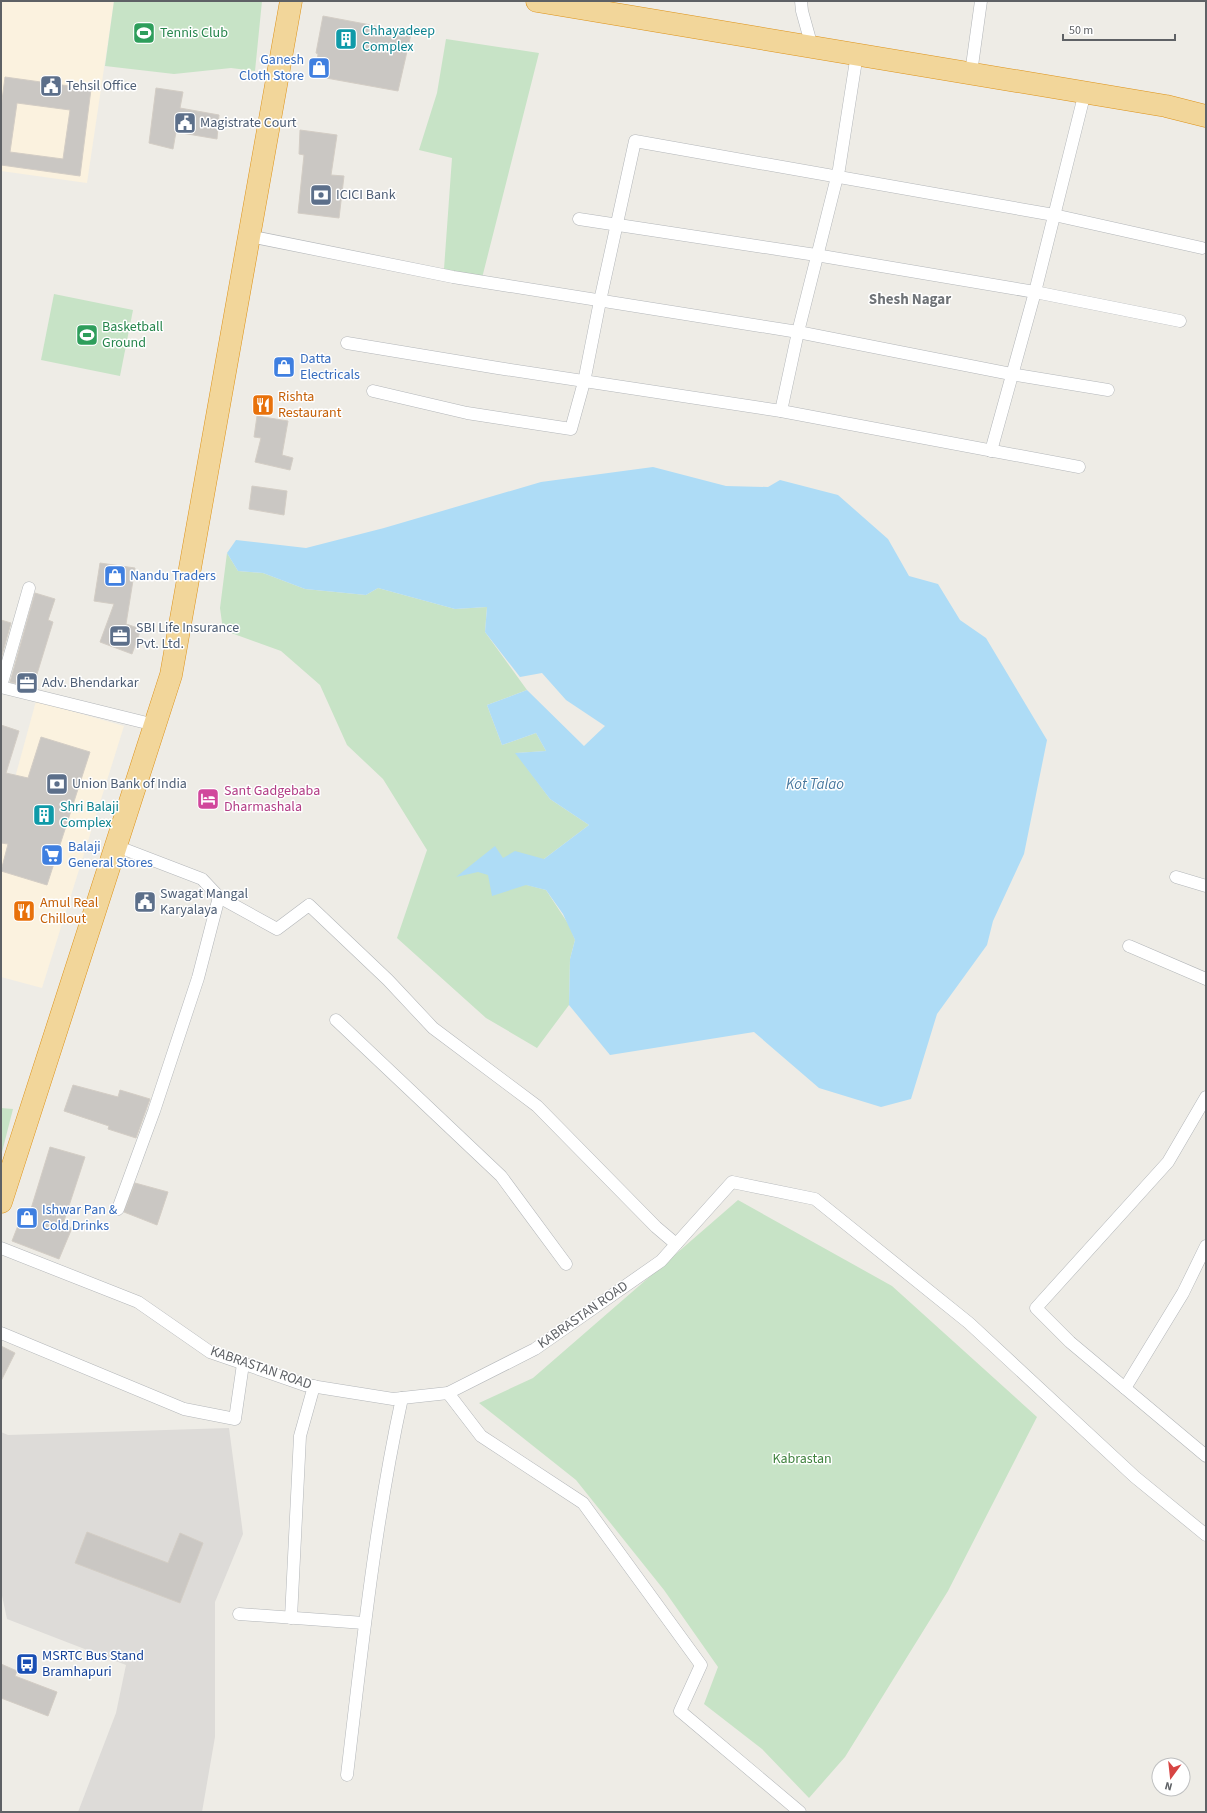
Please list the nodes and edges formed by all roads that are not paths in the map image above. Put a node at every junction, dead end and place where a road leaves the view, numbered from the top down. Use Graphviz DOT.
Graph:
graph roads {
  1 [pos="291,1"];
  2 [pos="537,1"];
  3 [pos="801,1"];
  4 [pos="981,1"];
  5 [pos="613,7"];
  6 [pos="812,47"];
  7 [pos="857,54"];
  8 [pos="971,73"];
  9 [pos="1085,92"];
  10 [pos="1206,116"];
  11 [pos="837,177"];
  12 [pos="1054,215"];
  13 [pos="579,219"];
  14 [pos="617,225"];
  15 [pos="249,236"];
  16 [pos="1202,248"];
  17 [pos="816,255"];
  18 [pos="1035,292"];
  19 [pos="600,301"];
  20 [pos="1180,321"];
  21 [pos="798,332"];
  22 [pos="347,343"];
  23 [pos="1011,374"];
  24 [pos="584,382"];
  25 [pos="1108,390"];
  26 [pos="374,391"];
  27 [pos="781,411"];
  28 [pos="991,450"];
  29 [pos="1080,467"];
  30 [pos="29,588"];
  31 [pos="1,686"];
  32 [pos="155,725"];
  33 [pos="116,846"];
  34 [pos="1176,877"];
  35 [pos="1206,886"];
  36 [pos="219,897"];
  37 [pos="1129,946"];
  38 [pos="1206,978"];
  39 [pos="336,1020"];
  40 [pos="1205,1102"];
  41 [pos="1,1202"];
  42 [pos="118,1209"];
  43 [pos="676,1244"];
  44 [pos="1206,1246"];
  45 [pos="1,1248"];
  46 [pos="566,1264"];
  47 [pos="1,1333"];
  48 [pos="243,1364"];
  49 [pos="314,1386"];
  50 [pos="1125,1388"];
  51 [pos="448,1393"];
  52 [pos="402,1398"];
  53 [pos="1206,1456"];
  54 [pos="1206,1535"];
  55 [pos="239,1614"];
  56 [pos="291,1618"];
  57 [pos="364,1623"];
  58 [pos="347,1775"];
  59 [pos="800,1812"];
  1 -- 15 [label="highway"];
  2 -- 5 [label="highway"];
  3 -- 6 [label="street"];
  4 -- 8 [label="street"];
  5 -- 6 [label="highway"];
  6 -- 7 [label="highway"];
  7 -- 8 [label="highway"];
  7 -- 11 [label="street"];
  8 -- 9 [label="highway"];
  9 -- 10 [label="highway"];
  9 -- 12 [label="street"];
  11 -- 12 [label="street"];
  11 -- 14 [label="street"];
  11 -- 17 [label="street"];
  12 -- 16 [label="street"];
  12 -- 18 [label="street"];
  13 -- 14 [label="street"];
  14 -- 17 [label="street"];
  14 -- 19 [label="street"];
  15 -- 19 [label="street"];
  15 -- 32 [label="highway"];
  17 -- 18 [label="street"];
  17 -- 21 [label="street"];
  18 -- 20 [label="street"];
  18 -- 23 [label="street"];
  19 -- 21 [label="street"];
  19 -- 24 [label="street"];
  21 -- 23 [label="street"];
  21 -- 27 [label="street"];
  22 -- 24 [label="street"];
  23 -- 25 [label="street"];
  23 -- 28 [label="street"];
  24 -- 26 [label="street"];
  24 -- 27 [label="street"];
  27 -- 28 [label="street"];
  28 -- 29 [label="street"];
  30 -- 31 [label="street"];
  31 -- 32 [label="street"];
  32 -- 33 [label="highway"];
  33 -- 36 [label="street"];
  33 -- 41 [label="highway"];
  34 -- 35 [label="street"];
  36 -- 42 [label="street"];
  36 -- 43 [label="street"];
  37 -- 38 [label="street"];
  39 -- 46 [label="street"];
  40 -- 50 [label="street"];
  43 -- 51 [label="street, KABRASTAN ROAD"];
  43 -- 54 [label="street, KABRASTAN ROAD"];
  44 -- 50 [label="street"];
  45 -- 48 [label="street, KABRASTAN ROAD"];
  47 -- 48 [label="street"];
  48 -- 49 [label="street, KABRASTAN ROAD"];
  49 -- 52 [label="street, KABRASTAN ROAD"];
  49 -- 56 [label="street"];
  50 -- 53 [label="street"];
  51 -- 52 [label="street, KABRASTAN ROAD"];
  51 -- 59 [label="street"];
  52 -- 57 [label="street"];
  55 -- 56 [label="street"];
  56 -- 57 [label="street"];
  57 -- 58 [label="street"];
}
